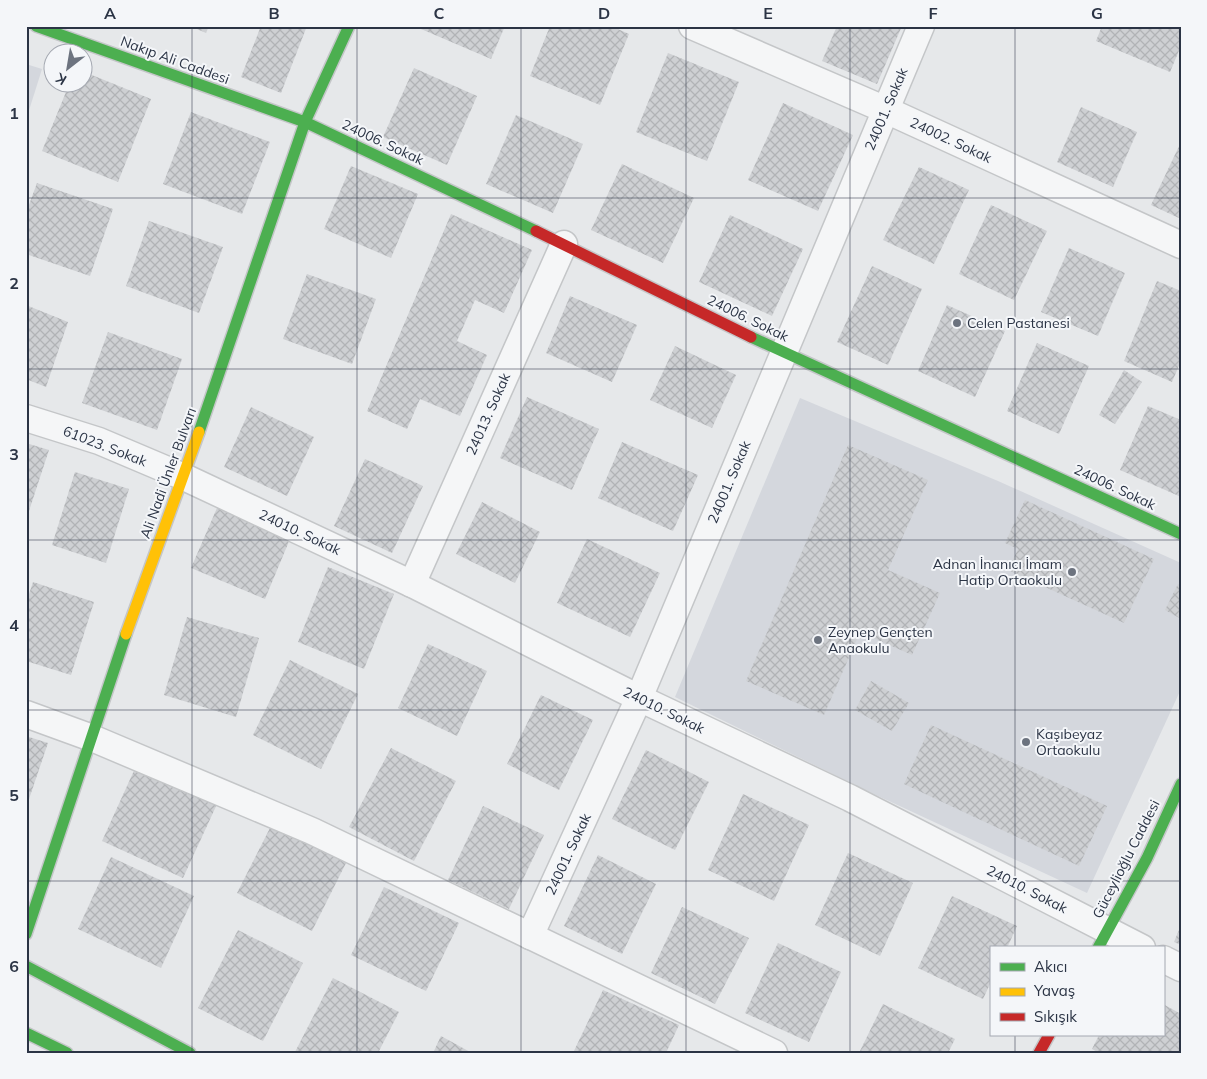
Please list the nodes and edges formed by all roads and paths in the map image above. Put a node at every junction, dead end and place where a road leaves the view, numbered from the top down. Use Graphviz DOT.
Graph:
graph roads {
  1 [pos="36,26"];
  2 [pos="349,26"];
  3 [pos="692,26"];
  4 [pos="921,26"];
  5 [pos="886,110"];
  6 [pos="304,122"];
  7 [pos="564,244"];
  8 [pos="1181,245"];
  9 [pos="783,353"];
  10 [pos="26,418"];
  11 [pos="184,478"];
  12 [pos="1181,534"];
  13 [pos="412,584"];
  14 [pos="639,698"];
  15 [pos="26,714"];
  16 [pos="92,738"];
  17 [pos="1181,784"];
  18 [pos="26,934"];
  19 [pos="530,936"];
  20 [pos="1102,939"];
  21 [pos="1133,946"];
  22 [pos="1164,960"];
  23 [pos="26,966"];
  24 [pos="1181,968"];
  25 [pos="26,1033"];
  26 [pos="1048,1036"];
  27 [pos="67,1053"];
  28 [pos="190,1053"];
  29 [pos="774,1053"];
  30 [pos="1039,1053"];
  1 -- 6 [label="street, Nakıp Ali Caddesi"];
  2 -- 6 [label="street, Ali Nadi Ünler Bulvarı"];
  3 -- 5 [label="street, 24002. Sokak"];
  4 -- 5 [label="street, 24001. Sokak"];
  5 -- 8 [label="street, 24002. Sokak"];
  5 -- 9 [label="street, 24001. Sokak"];
  6 -- 7 [label="street, 24006. Sokak"];
  6 -- 11 [label="street, Ali Nadi Ünler Bulvarı"];
  7 -- 9 [label="street, 24006. Sokak"];
  7 -- 13 [label="street, 24013. Sokak"];
  9 -- 12 [label="street, 24006. Sokak"];
  9 -- 14 [label="street, 24001. Sokak"];
  10 -- 11 [label="street, 61023. Sokak"];
  11 -- 13 [label="street, 24010. Sokak"];
  11 -- 16 [label="street, Ali Nadi Ünler Bulvarı"];
  13 -- 14 [label="street, 24010. Sokak"];
  14 -- 19 [label="street, 24001. Sokak"];
  14 -- 20 [label="street, 24010. Sokak"];
  15 -- 16 [label="street"];
  16 -- 18 [label="street, Ali Nadi Ünler Bulvarı"];
  16 -- 19 [label="street"];
  17 -- 20 [label="street, Güceylioğlu Caddesi"];
  19 -- 29 [label="street"];
  20 -- 21 [label="street, 24010. Sokak"];
  22 -- 24 [label="street"];
  23 -- 28 [label="street"];
  25 -- 27 [label="street"];
  26 -- 30 [label="street"];
}
